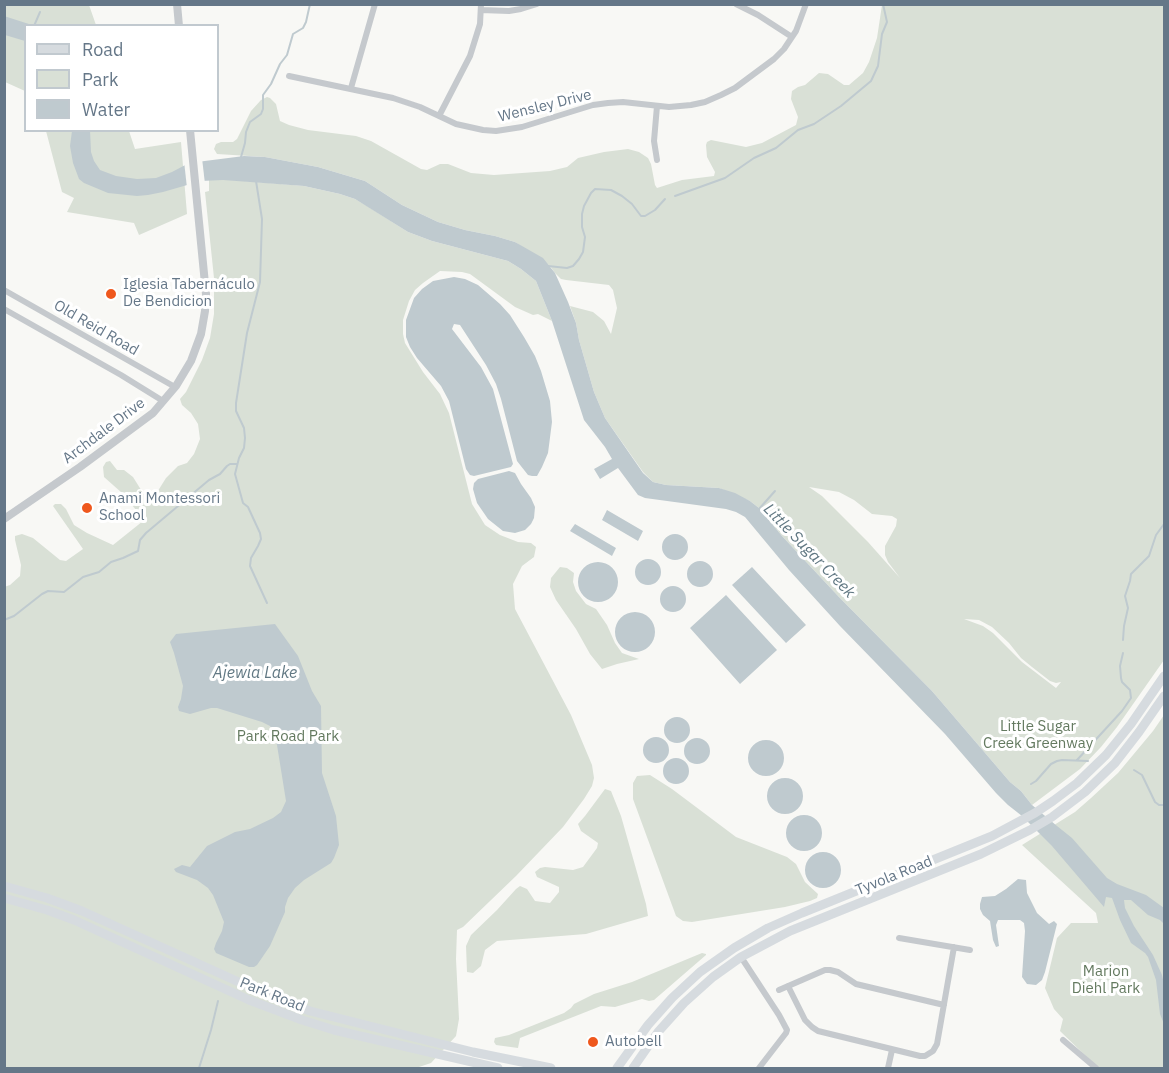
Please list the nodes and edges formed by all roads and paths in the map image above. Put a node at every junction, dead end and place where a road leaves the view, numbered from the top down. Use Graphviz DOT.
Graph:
graph roads {
  1 [pos="177,4"];
  2 [pos="375,4"];
  3 [pos="537,4"];
  4 [pos="736,4"];
  5 [pos="806,4"];
  6 [pos="482,7"];
  7 [pos="179,24"];
  8 [pos="792,38"];
  9 [pos="289,76"];
  10 [pos="351,88"];
  11 [pos="657,106"];
  12 [pos="439,116"];
  13 [pos="190,132"];
  14 [pos="657,160"];
  15 [pos="4,290"];
  16 [pos="4,309"];
  17 [pos="175,387"];
  18 [pos="163,401"];
  19 [pos="4,519"];
  20 [pos="1164,676"];
  21 [pos="1164,696"];
  22 [pos="4,886"];
  23 [pos="4,898"];
  24 [pos="899,938"];
  25 [pos="954,947"];
  26 [pos="970,950"];
  27 [pos="741,957"];
  28 [pos="788,986"];
  29 [pos="779,990"];
  30 [pos="944,1005"];
  31 [pos="1063,1040"];
  32 [pos="892,1050"];
  33 [pos="473,1052"];
  34 [pos="479,1066"];
  35 [pos="498,1068"];
  36 [pos="551,1068"];
  37 [pos="617,1068"];
  38 [pos="633,1068"];
  39 [pos="759,1068"];
  40 [pos="888,1068"];
  41 [pos="1096,1068"];
  1 -- 7 [label="street"];
  2 -- 10 [label="street"];
  3 -- 6 [label="street"];
  4 -- 8 [label="street"];
  5 -- 8 [label="street, Wensley Drive"];
  6 -- 12 [label="street"];
  8 -- 11 [label="street, Wensley Drive"];
  9 -- 10 [label="street, Wensley Drive"];
  10 -- 12 [label="street, Wensley Drive"];
  11 -- 12 [label="street, Wensley Drive"];
  11 -- 14 [label="street"];
  13 -- 17 [label="street, Archdale Drive"];
  15 -- 17 [label="street, Old Reid Road"];
  16 -- 18 [label="street, Old Reid Road"];
  17 -- 18 [label="street, Archdale Drive"];
  18 -- 19 [label="street, Archdale Drive"];
  20 -- 37 [label="main road, Tyvola Road"];
  21 -- 27 [label="main road, Tyvola Road"];
  22 -- 33 [label="main road, Park Road"];
  23 -- 34 [label="main road, Park Road"];
  24 -- 25 [label="street"];
  25 -- 26 [label="street"];
  25 -- 30 [label="street"];
  27 -- 38 [label="main road, Tyvola Road"];
  27 -- 39 [label="street"];
  28 -- 29 [label="street"];
  28 -- 30 [label="street"];
  28 -- 32 [label="street"];
  30 -- 32 [label="street"];
  31 -- 41 [label="street"];
  32 -- 40 [label="street"];
  33 -- 34 [label="street"];
  33 -- 36 [label="main road, Park Road"];
  34 -- 35 [label="main road, Park Road"];
}
